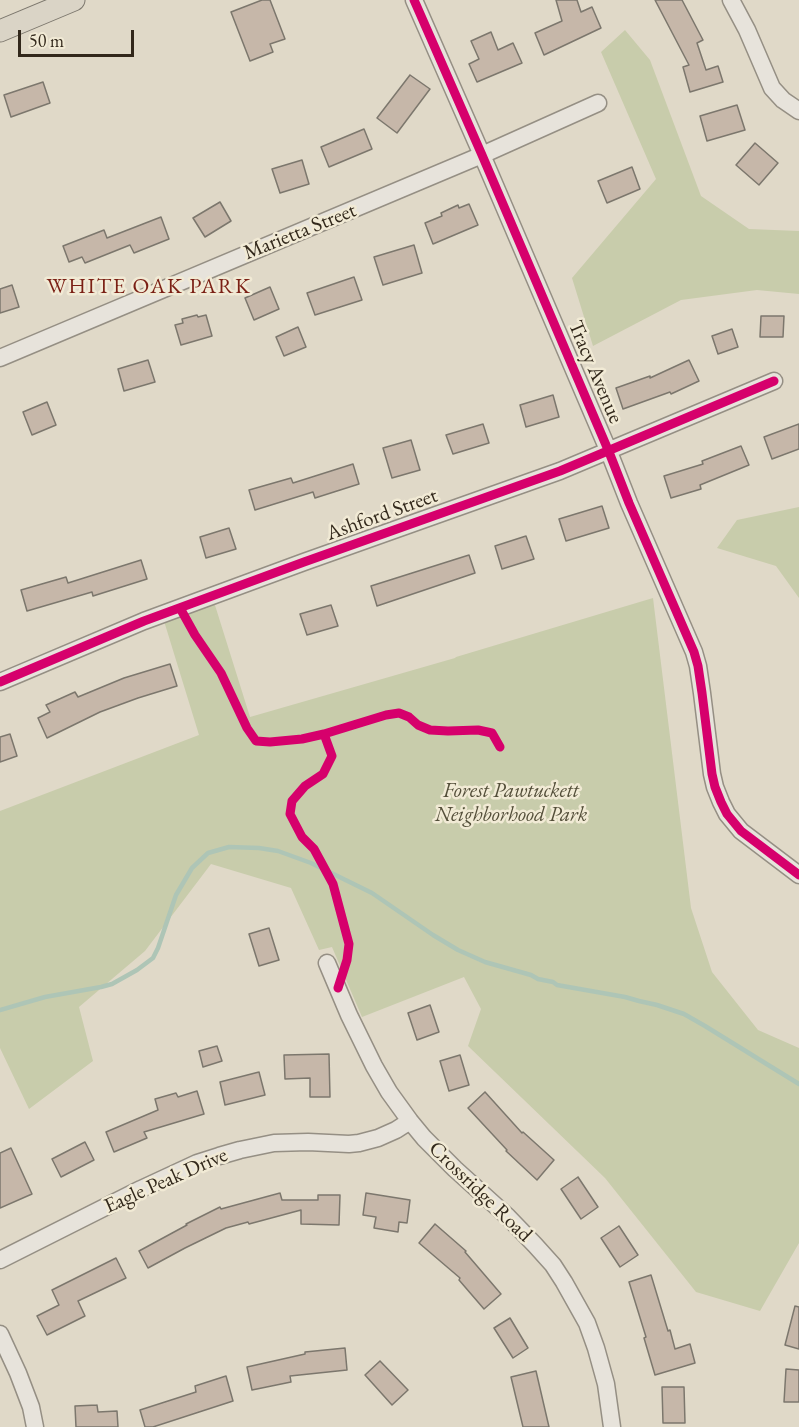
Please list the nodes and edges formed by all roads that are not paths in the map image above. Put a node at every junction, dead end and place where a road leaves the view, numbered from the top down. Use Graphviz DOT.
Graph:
graph roads {
  1 [pos="74,0"];
  2 [pos="414,0"];
  3 [pos="731,0"];
  4 [pos="0,31"];
  5 [pos="598,103"];
  6 [pos="799,111"];
  7 [pos="482,155"];
  8 [pos="0,358"];
  9 [pos="774,381"];
  10 [pos="609,452"];
  11 [pos="0,682"];
  12 [pos="799,875"];
  13 [pos="327,963"];
  14 [pos="410,1121"];
  15 [pos="0,1260"];
  16 [pos="0,1334"];
  17 [pos="35,1427"];
  18 [pos="612,1427"];
  1 -- 4 [label="main road"];
  2 -- 7 [label="street, Tracy Avenue"];
  3 -- 6 [label="street"];
  5 -- 7 [label="street, Marietta Street"];
  7 -- 8 [label="street, Marietta Street"];
  7 -- 10 [label="street, Tracy Avenue"];
  9 -- 10 [label="street, Ashford Street"];
  10 -- 11 [label="street, Ashford Street"];
  10 -- 12 [label="street, Tracy Avenue"];
  13 -- 14 [label="street, Crossridge Road"];
  14 -- 15 [label="street, Eagle Peak Drive"];
  14 -- 18 [label="street, Crossridge Road"];
  16 -- 17 [label="street"];
}
